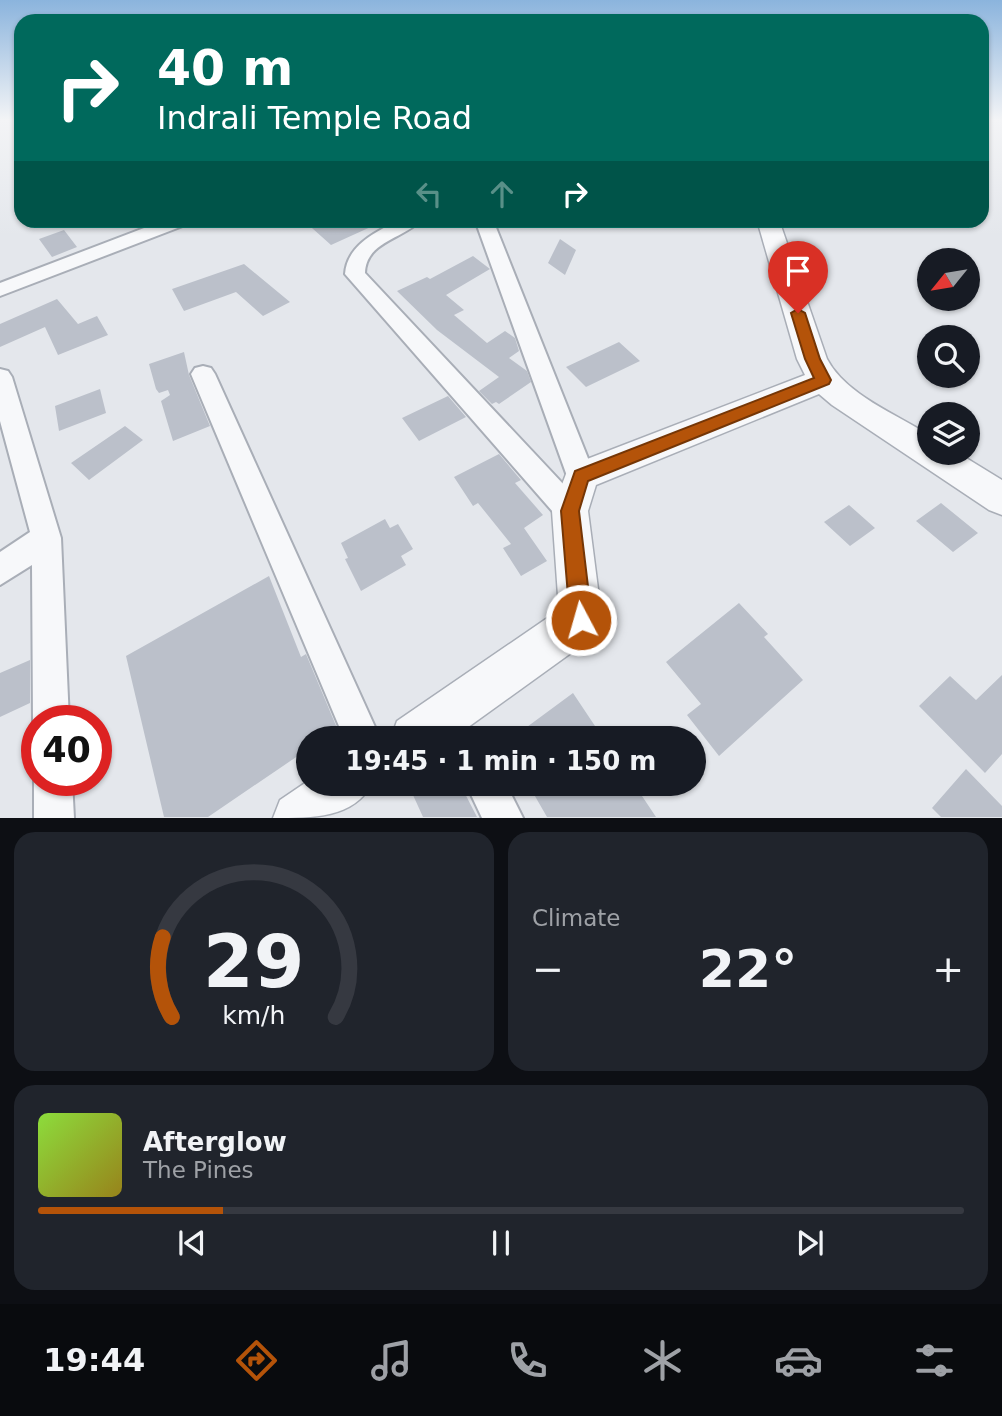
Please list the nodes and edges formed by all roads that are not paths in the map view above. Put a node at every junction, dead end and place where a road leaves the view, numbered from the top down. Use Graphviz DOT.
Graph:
graph roads {
  1 [pos="161,228"];
  2 [pos="400,228"];
  3 [pos="487,228"];
  4 [pos="771,228"];
  5 [pos="0,290"];
  6 [pos="203,374"];
  7 [pos="0,377"];
  8 [pos="823,380"];
  9 [pos="917,445"];
  10 [pos="949,465"];
  11 [pos="576,493"];
  12 [pos="1002,499"];
  13 [pos="46,538"];
  14 [pos="0,570"];
  15 [pos="51,705"];
  16 [pos="357,726"];
  17 [pos="455,726"];
  18 [pos="53,796"];
  19 [pos="329,796"];
  20 [pos="492,796"];
  21 [pos="54,817"];
  22 [pos="298,817"];
  23 [pos="503,817"];
  1 -- 5 [label="street"];
  2 -- 11 [label="street"];
  3 -- 11 [label="street"];
  4 -- 8 [label="street"];
  6 -- 16 [label="street"];
  7 -- 13 [label="street"];
  8 -- 9 [label="street"];
  8 -- 11 [label="street"];
  10 -- 12 [label="street"];
  11 -- 17 [label="street"];
  13 -- 14 [label="street"];
  13 -- 15 [label="street"];
  18 -- 21 [label="street"];
  19 -- 22 [label="street"];
  20 -- 23 [label="street"];
}
